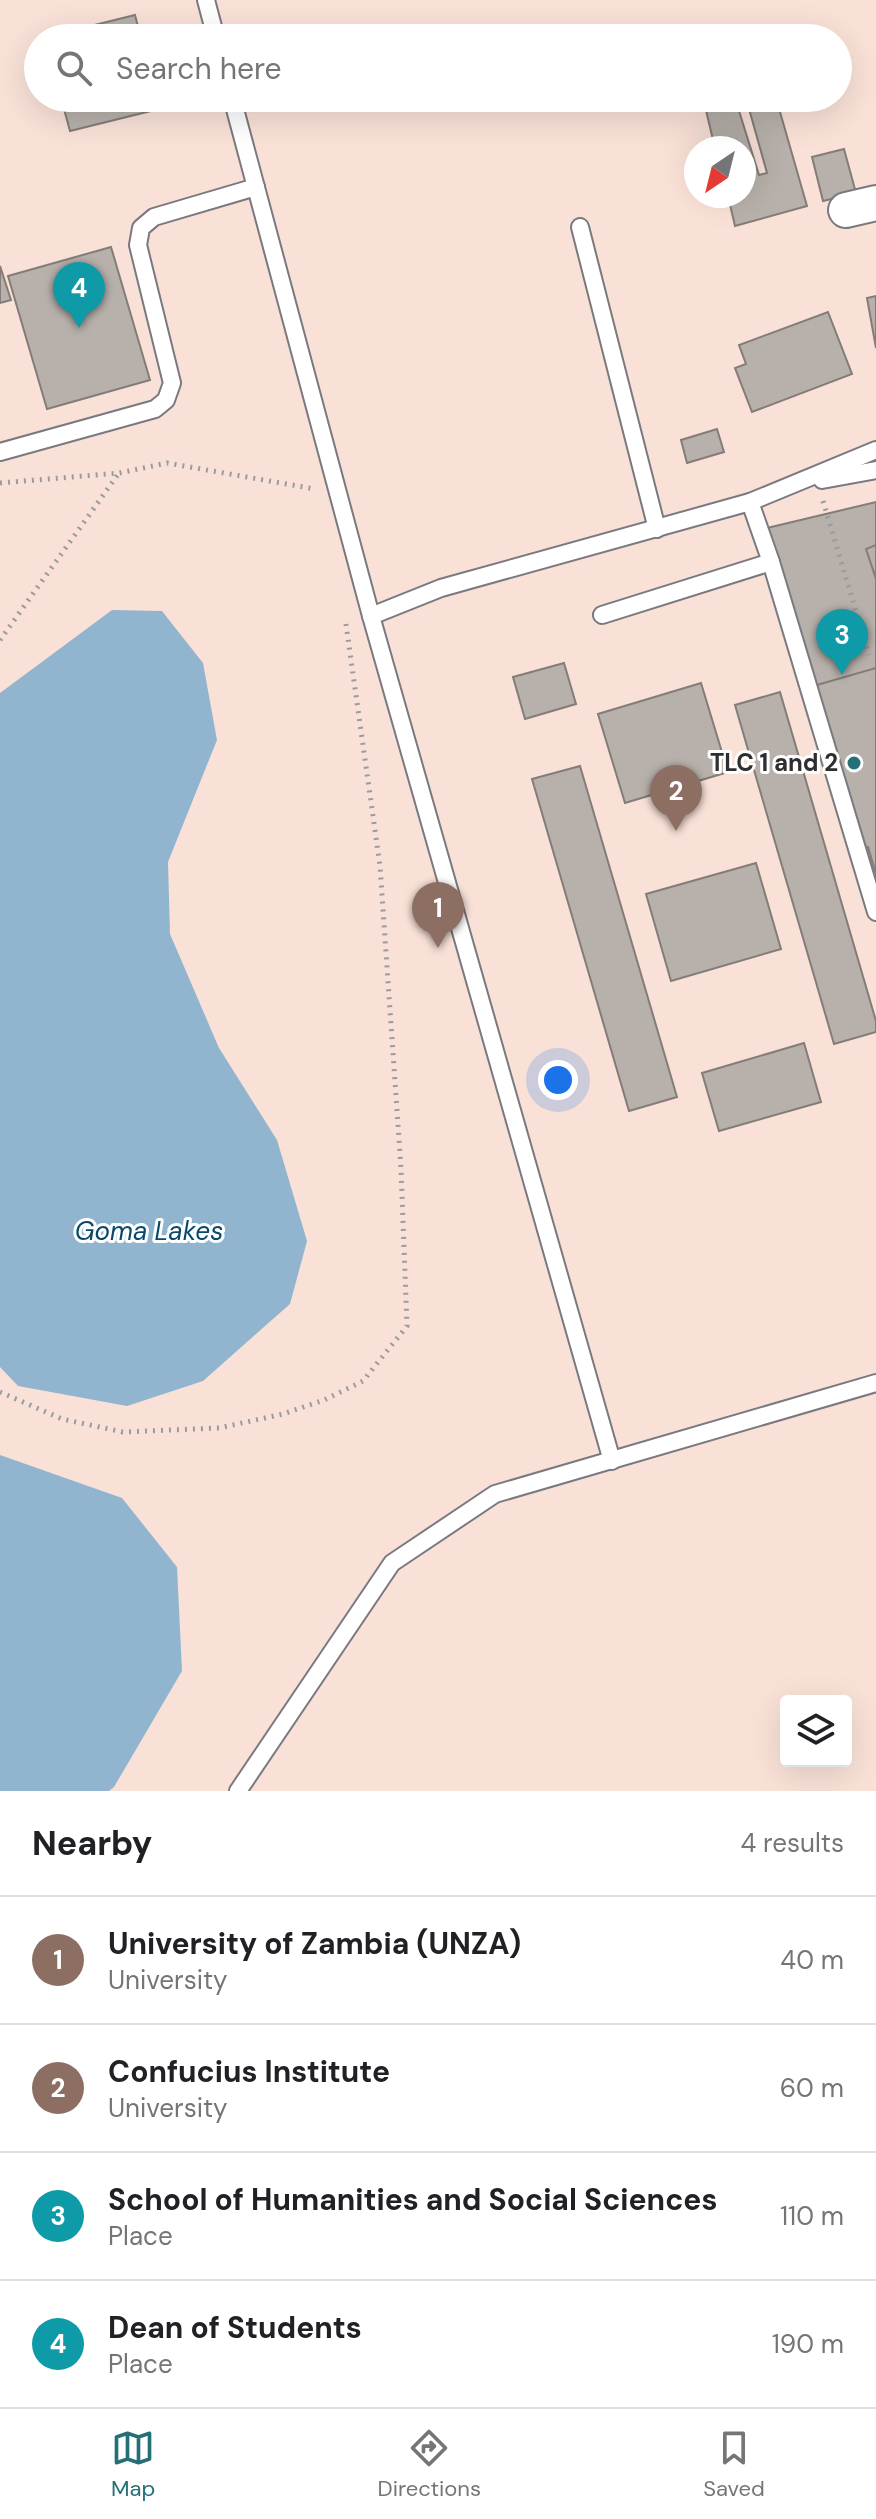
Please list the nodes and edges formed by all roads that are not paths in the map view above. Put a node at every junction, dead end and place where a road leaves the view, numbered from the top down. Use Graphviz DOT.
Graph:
graph roads {
  1 [pos="206,0"];
  2 [pos="212,24"];
  3 [pos="236,112"];
  4 [pos="256,187"];
  5 [pos="580,227"];
  6 [pos="876,450"];
  7 [pos="0,452"];
  8 [pos="876,470"];
  9 [pos="791,485"];
  10 [pos="750,502"];
  11 [pos="657,529"];
  12 [pos="771,562"];
  13 [pos="602,615"];
  14 [pos="371,616"];
  15 [pos="876,912"];
  16 [pos="876,1383"];
  17 [pos="612,1461"];
  18 [pos="238,1791"];
  1 -- 2 [label="lane"];
  3 -- 4 [label="lane"];
  4 -- 7 [label="lane"];
  4 -- 14 [label="lane"];
  5 -- 11 [label="lane"];
  6 -- 9 [label="lane"];
  8 -- 9 [label="lane"];
  9 -- 10 [label="lane"];
  10 -- 11 [label="lane"];
  10 -- 12 [label="lane"];
  11 -- 14 [label="lane"];
  12 -- 13 [label="lane"];
  12 -- 15 [label="lane"];
  14 -- 17 [label="lane"];
  16 -- 17 [label="lane"];
  17 -- 18 [label="lane"];
}
